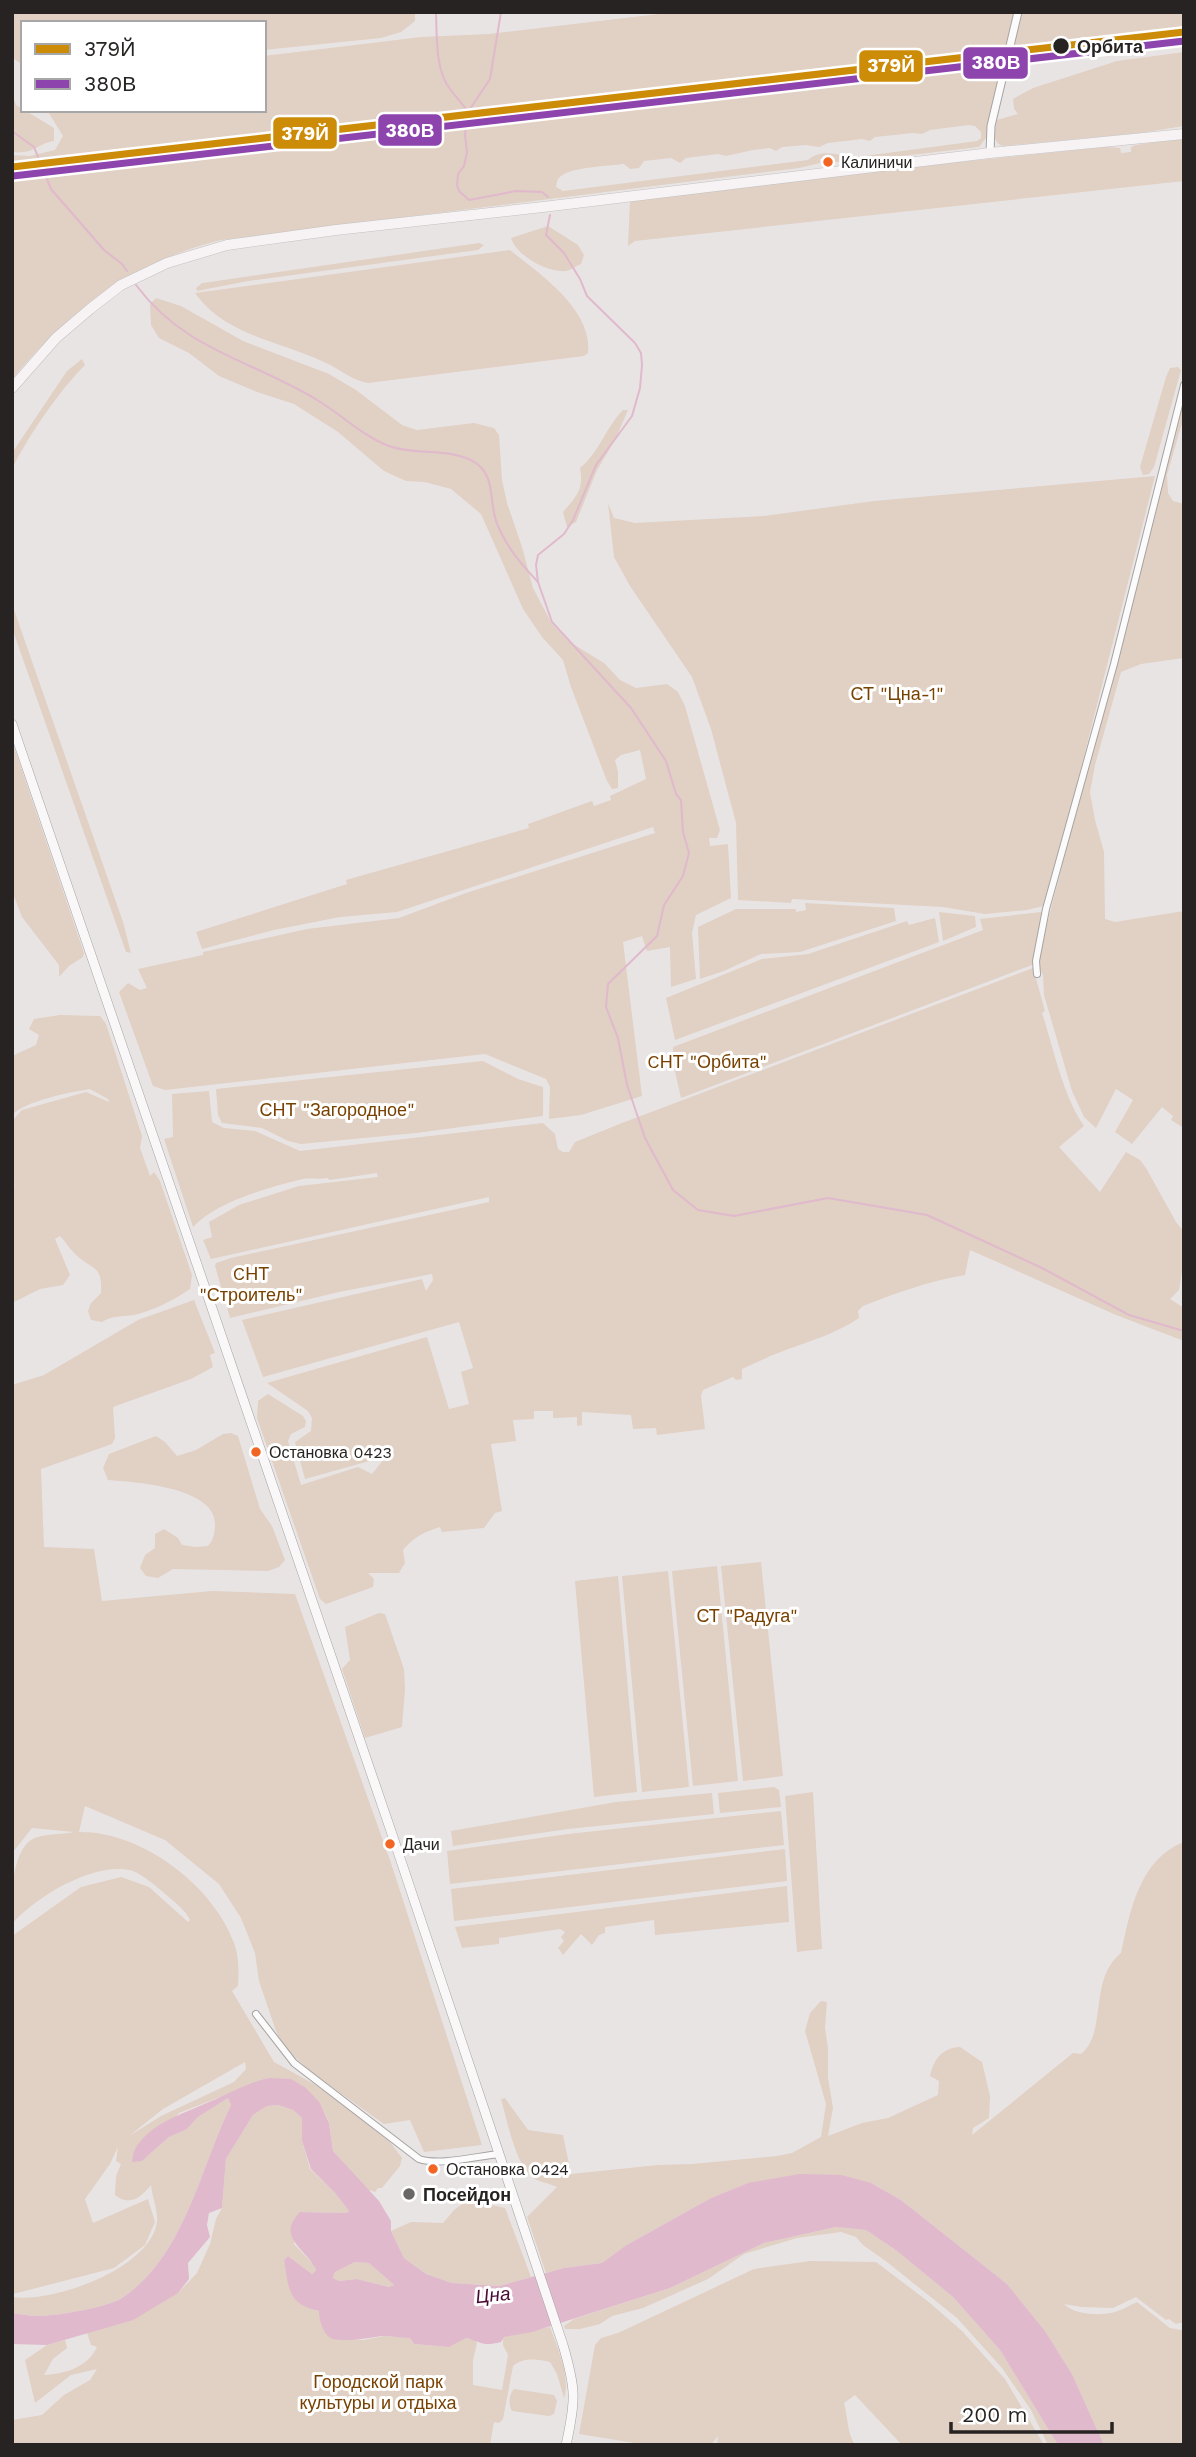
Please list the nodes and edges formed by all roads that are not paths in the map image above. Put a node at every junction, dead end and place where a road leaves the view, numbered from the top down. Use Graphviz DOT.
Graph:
graph roads {
  1 [pos="1018,12"];
  2 [pos="1184,134"];
  3 [pos="990,153"];
  4 [pos="1184,385"];
  5 [pos="12,388"];
  6 [pos="12,724"];
  7 [pos="1037,974"];
  8 [pos="256,2014"];
  9 [pos="500,2154"];
  10 [pos="566,2445"];
  1 -- 3 [label="street"];
  2 -- 3 [label="main road"];
  3 -- 5 [label="main road"];
  4 -- 7 [label="street"];
  6 -- 9 [label="main road"];
  8 -- 9 [label="street"];
  9 -- 10 [label="main road"];
}
